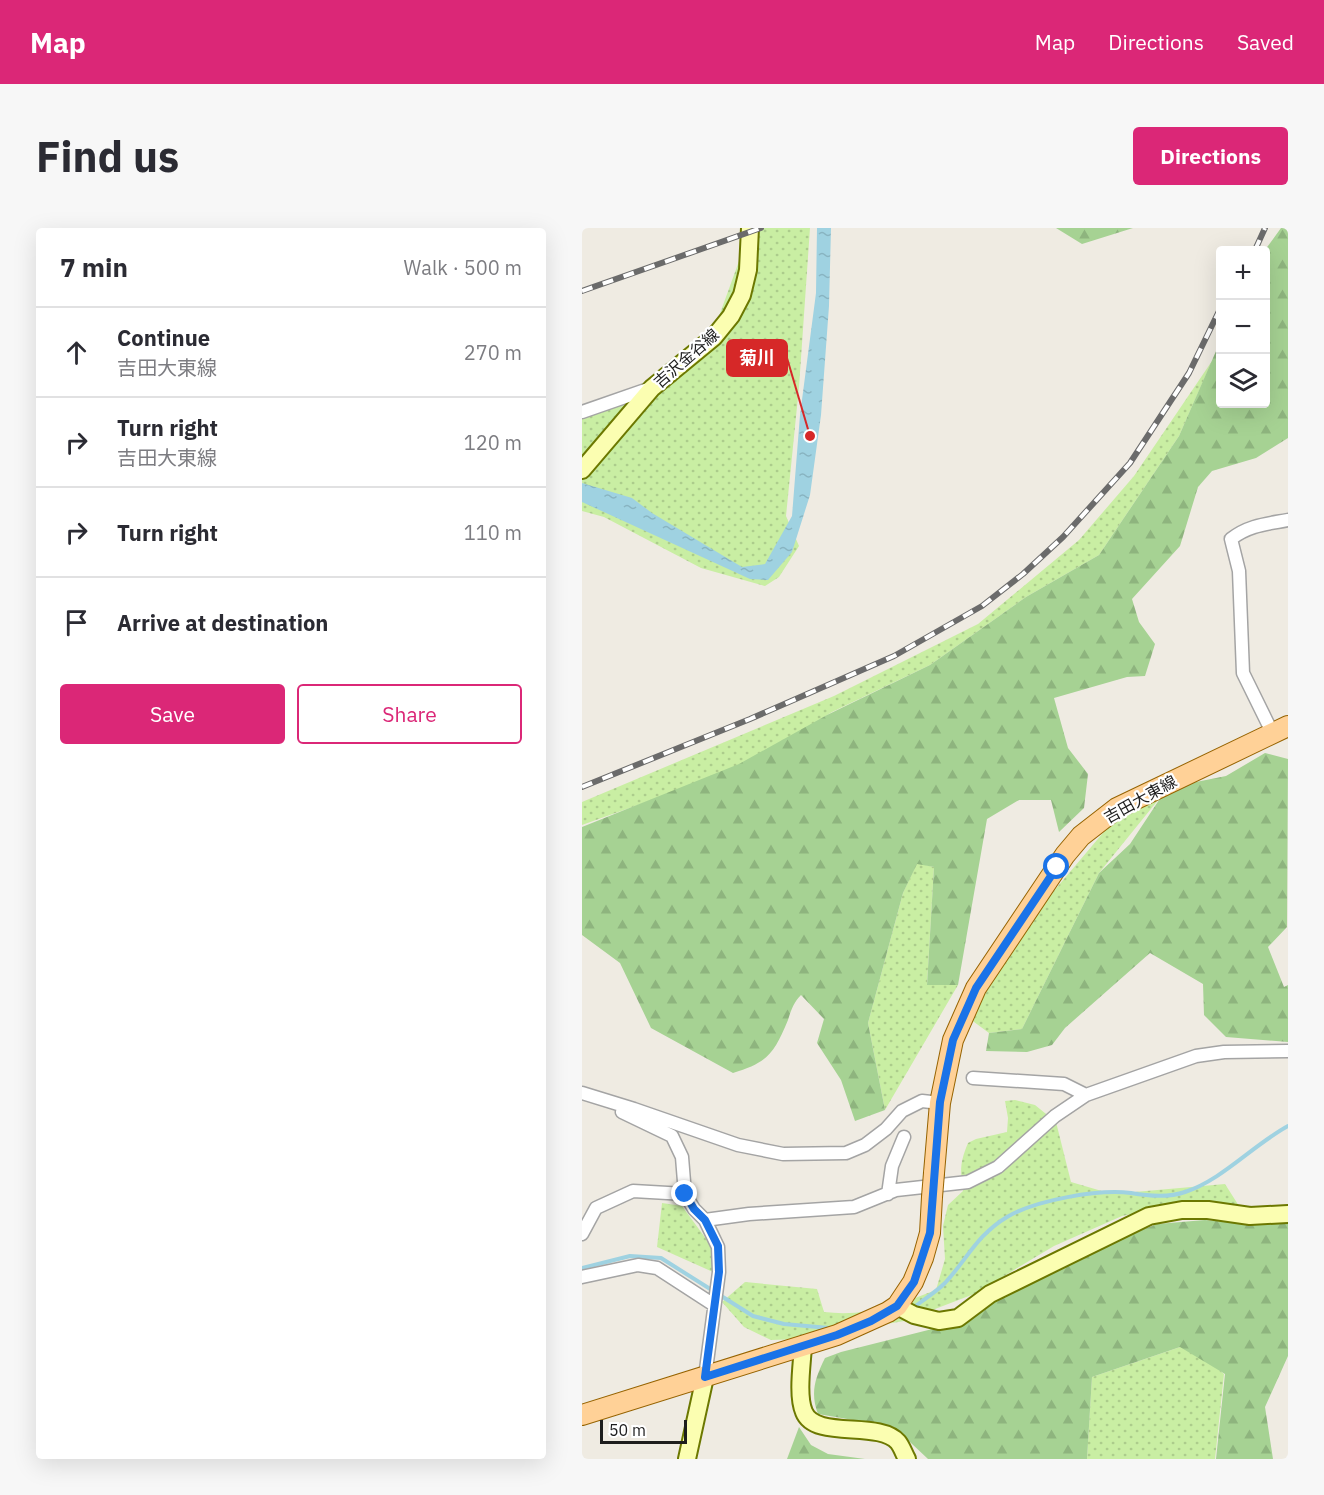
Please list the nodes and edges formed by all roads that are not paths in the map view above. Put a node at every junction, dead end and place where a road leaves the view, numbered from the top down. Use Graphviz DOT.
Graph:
graph roads {
  1 [pos="750,228"];
  2 [pos="652,388"];
  3 [pos="582,412"];
  4 [pos="583,468"];
  5 [pos="1288,520"];
  6 [pos="1280,730"];
  7 [pos="1288,1051"];
  8 [pos="973,1078"];
  9 [pos="582,1093"];
  10 [pos="1086,1095"];
  11 [pos="606,1100"];
  12 [pos="940,1102"];
  13 [pos="904,1137"];
  14 [pos="685,1194"];
  15 [pos="888,1194"];
  16 [pos="1288,1214"];
  17 [pos="705,1220"];
  18 [pos="582,1234"];
  19 [pos="582,1277"];
  20 [pos="714,1303"];
  21 [pos="897,1306"];
  22 [pos="803,1346"];
  23 [pos="705,1377"];
  24 [pos="582,1415"];
  25 [pos="687,1459"];
  26 [pos="907,1459"];
  1 -- 2 [label="street, 吉沢金谷線"];
  2 -- 3 [label="street"];
  2 -- 4 [label="street, 吉沢金谷線"];
  5 -- 6 [label="street"];
  6 -- 12 [label="main road, 吉田大東線"];
  7 -- 10 [label="street"];
  8 -- 10 [label="street"];
  9 -- 11 [label="street"];
  10 -- 15 [label="street"];
  11 -- 12 [label="street"];
  11 -- 14 [label="street"];
  12 -- 21 [label="main road, 吉田大東線, bridge"];
  13 -- 15 [label="street"];
  14 -- 17 [label="street"];
  14 -- 18 [label="street"];
  15 -- 17 [label="street"];
  16 -- 21 [label="street"];
  17 -- 20 [label="street"];
  19 -- 20 [label="street"];
  20 -- 23 [label="street"];
  21 -- 22 [label="main road, 吉田大東線"];
  22 -- 23 [label="main road, 吉田大東線"];
  22 -- 26 [label="street"];
  23 -- 24 [label="main road, 吉田大東線"];
  23 -- 25 [label="street"];
}
